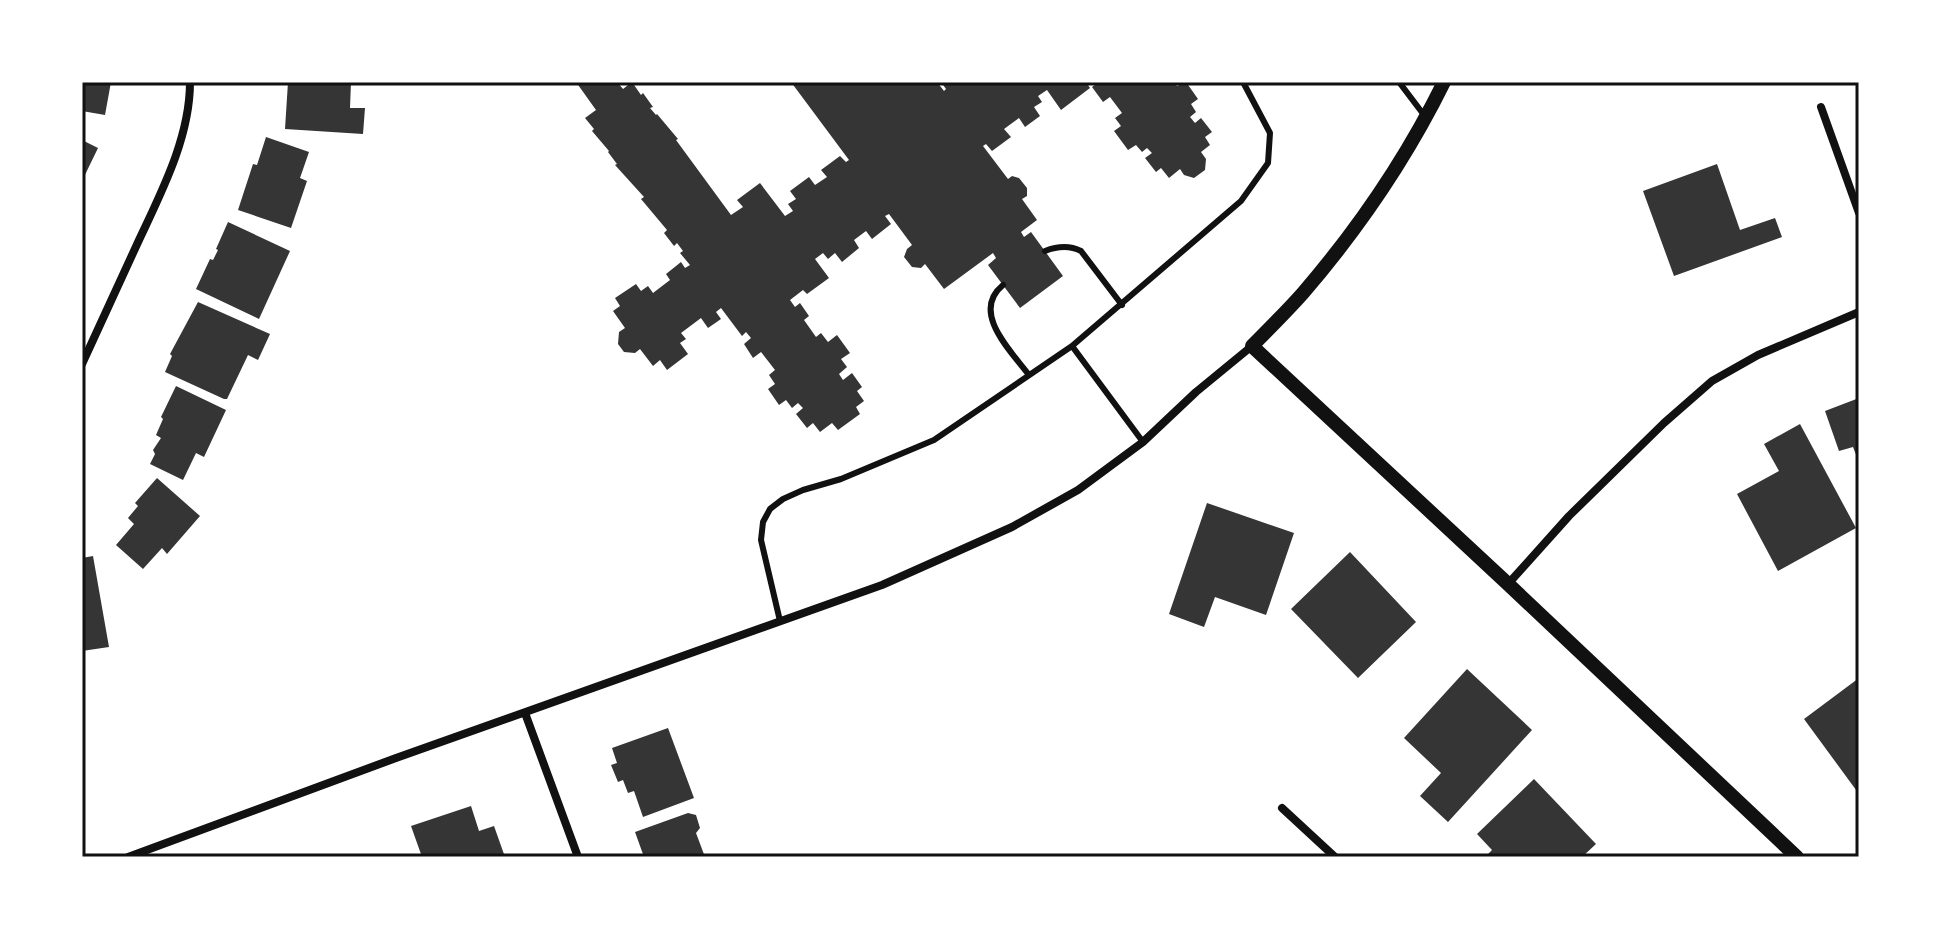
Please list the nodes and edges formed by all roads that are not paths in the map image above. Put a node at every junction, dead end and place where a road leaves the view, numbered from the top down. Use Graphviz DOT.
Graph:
graph roads {
  1 [pos="190,82"];
  2 [pos="1243,82"];
  3 [pos="1399,82"];
  4 [pos="1444,82"];
  5 [pos="1821,107"];
  6 [pos="1426,118"];
  7 [pos="1859,213"];
  8 [pos="1045,251"];
  9 [pos="1003,285"];
  10 [pos="1122,305"];
  11 [pos="1859,312"];
  12 [pos="1072,346"];
  13 [pos="1252,346"];
  14 [pos="82,364"];
  15 [pos="1029,375"];
  16 [pos="1143,442"];
  17 [pos="1508,584"];
  18 [pos="780,621"];
  19 [pos="525,713"];
  20 [pos="1282,808"];
  21 [pos="128,857"];
  22 [pos="578,857"];
  23 [pos="1335,857"];
  24 [pos="1797,857"];
  1 -- 14 [label="street"];
  2 -- 10 [label="lane"];
  3 -- 6 [label="lane"];
  4 -- 6 [label="street"];
  5 -- 7 [label="street"];
  6 -- 13 [label="street"];
  8 -- 10 [label="lane"];
  9 -- 15 [label="lane"];
  10 -- 12 [label="lane"];
  11 -- 17 [label="street"];
  12 -- 15 [label="lane"];
  12 -- 16 [label="lane"];
  13 -- 16 [label="street"];
  13 -- 17 [label="street"];
  15 -- 18 [label="lane"];
  16 -- 18 [label="street"];
  17 -- 24 [label="street"];
  18 -- 19 [label="street"];
  19 -- 21 [label="street"];
  19 -- 22 [label="street"];
  20 -- 23 [label="street"];
}
